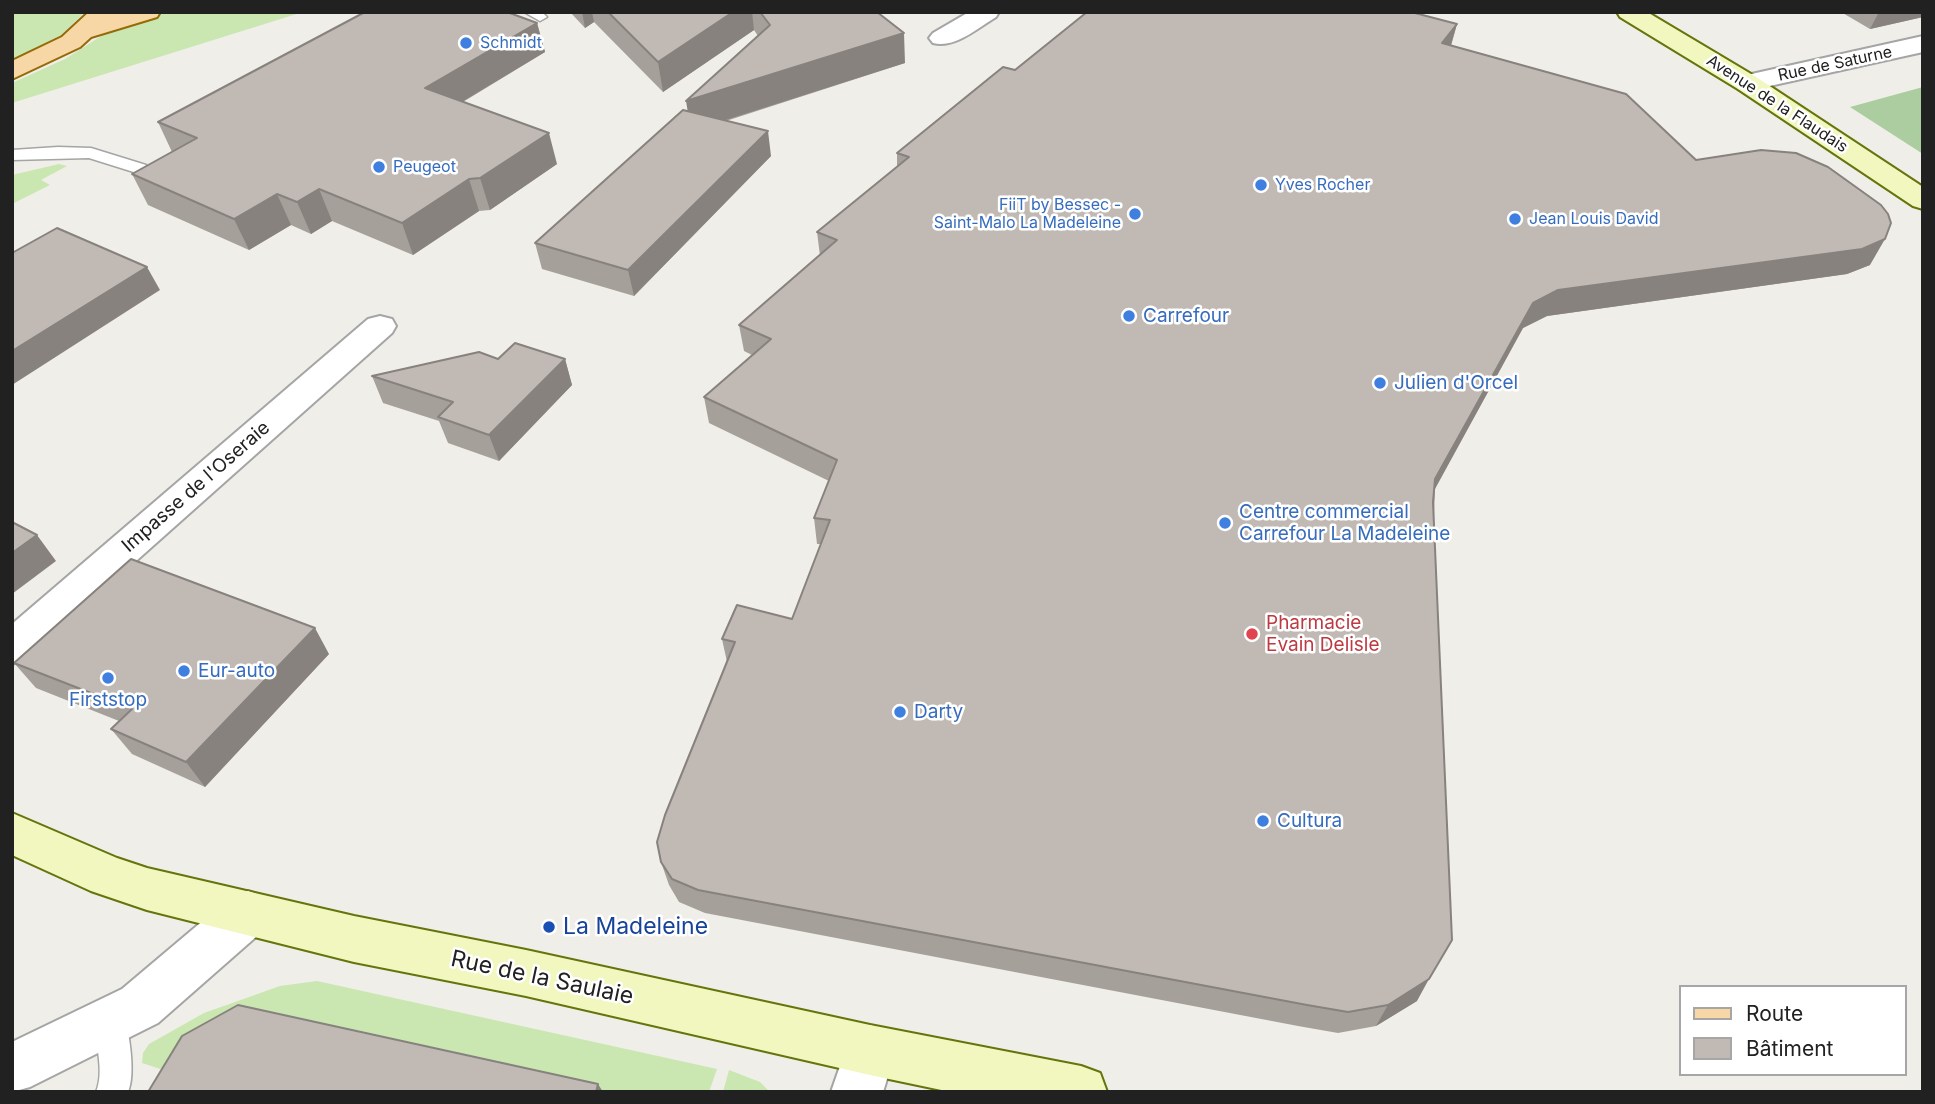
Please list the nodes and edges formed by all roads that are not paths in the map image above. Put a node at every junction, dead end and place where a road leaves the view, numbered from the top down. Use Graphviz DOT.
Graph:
graph roads {
  1 [pos="104,12"];
  2 [pos="148,12"];
  3 [pos="987,12"];
  4 [pos="1629,12"];
  5 [pos="86,31"];
  6 [pos="942,38"];
  7 [pos="1923,44"];
  8 [pos="12,71"];
  9 [pos="1747,83"];
  10 [pos="12,155"];
  11 [pos="140,169"];
  12 [pos="1923,200"];
  13 [pos="380,326"];
  14 [pos="12,648"];
  15 [pos="12,833"];
  16 [pos="248,913"];
  17 [pos="111,1020"];
  18 [pos="12,1069"];
  19 [pos="864,1071"];
  20 [pos="111,1092"];
  21 [pos="1082,1092"];
  1 -- 5 [label="main road"];
  2 -- 5 [label="main road"];
  3 -- 6 [label="street"];
  4 -- 9 [label="street, Avenue de la Flaudais"];
  5 -- 8 [label="main road"];
  7 -- 9 [label="street, Rue de Saturne"];
  9 -- 12 [label="street, Avenue de la Flaudais"];
  10 -- 11 [label="lane"];
  13 -- 14 [label="street, Impasse de l'Oseraie"];
  15 -- 16 [label="street, Rue de la Saulaie"];
  16 -- 17 [label="street"];
  16 -- 19 [label="street, Rue de la Saulaie"];
  17 -- 18 [label="street"];
  17 -- 20 [label="lane"];
  19 -- 21 [label="street, Rue de la Saulaie"];
}
